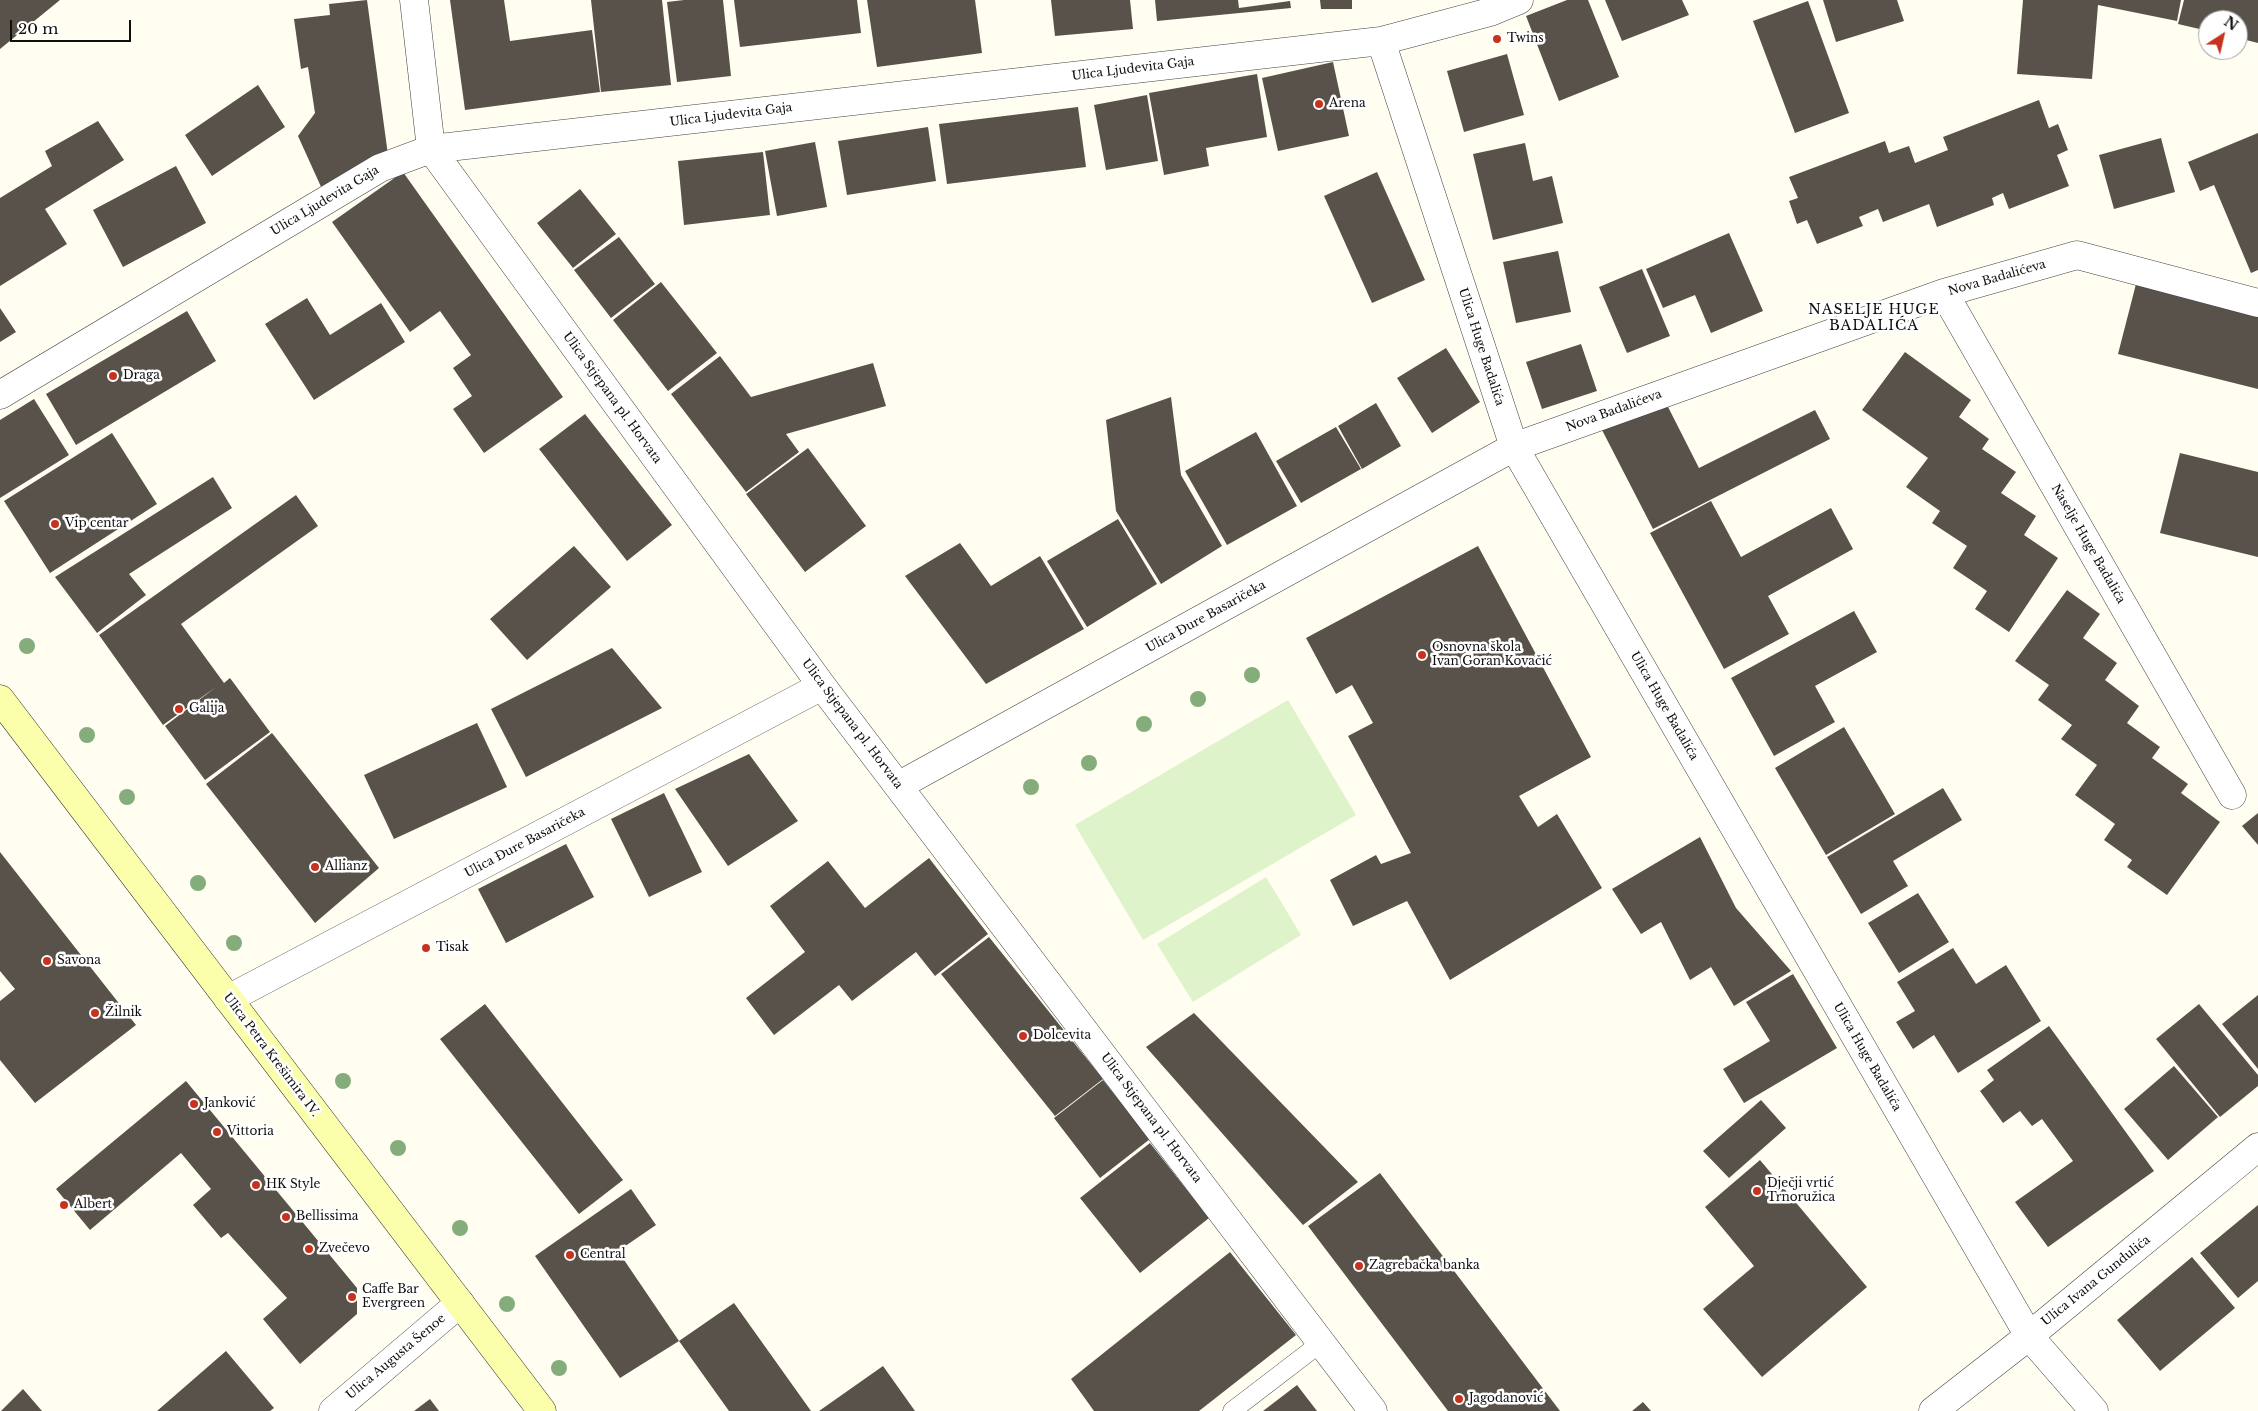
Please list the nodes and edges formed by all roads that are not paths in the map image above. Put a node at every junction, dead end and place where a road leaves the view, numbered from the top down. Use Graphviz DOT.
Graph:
graph roads {
  1 [pos="414,0"];
  2 [pos="1519,0"];
  3 [pos="1381,41"];
  4 [pos="431,149"];
  5 [pos="1944,293"];
  6 [pos="2258,303"];
  7 [pos="0,395"];
  8 [pos="1514,447"];
  9 [pos="822,686"];
  10 [pos="0,699"];
  11 [pos="898,786"];
  12 [pos="2232,795"];
  13 [pos="228,999"];
  14 [pos="2258,1147"];
  15 [pos="460,1303"];
  16 [pos="2029,1336"];
  17 [pos="1322,1342"];
  18 [pos="333,1411"];
  19 [pos="542,1411"];
  20 [pos="1232,1411"];
  21 [pos="1373,1411"];
  22 [pos="1933,1411"];
  23 [pos="2094,1411"];
  1 -- 4 [label="street, Ulica Stjepana pl. Horvata"];
  2 -- 3 [label="street, Ulica Ljudevita Gaja"];
  3 -- 4 [label="street, Ulica Ljudevita Gaja"];
  3 -- 8 [label="street, Ulica Huge Badalića"];
  4 -- 7 [label="street, Ulica Ljudevita Gaja"];
  4 -- 9 [label="street, Ulica Stjepana pl. Horvata"];
  5 -- 6 [label="street, Nova Badalićeva"];
  5 -- 8 [label="street, Nova Badalićeva"];
  5 -- 12 [label="street, Naselje Huge Badalića"];
  8 -- 11 [label="street, Ulica Đure Basaričeka"];
  8 -- 16 [label="street, Ulica Huge Badalića"];
  9 -- 11 [label="street, Ulica Stjepana pl. Horvata"];
  9 -- 13 [label="street, Ulica Đure Basaričeka"];
  10 -- 13 [label="main road, Ulica Petra Krešimira IV."];
  11 -- 17 [label="street, Ulica Stjepana pl. Horvata"];
  13 -- 15 [label="main road, Ulica Petra Krešimira IV."];
  14 -- 16 [label="street, Ulica Ivana Gundulića"];
  15 -- 18 [label="street, Ulica Augusta Šenoe"];
  15 -- 19 [label="main road, Ulica Petra Krešimira IV."];
  16 -- 22 [label="street, Ulica Ivana Gundulića"];
  16 -- 23 [label="street, Ulica Huge Badalića"];
  17 -- 20 [label="lane"];
  17 -- 21 [label="street, Ulica Stjepana pl. Horvata"];
}
